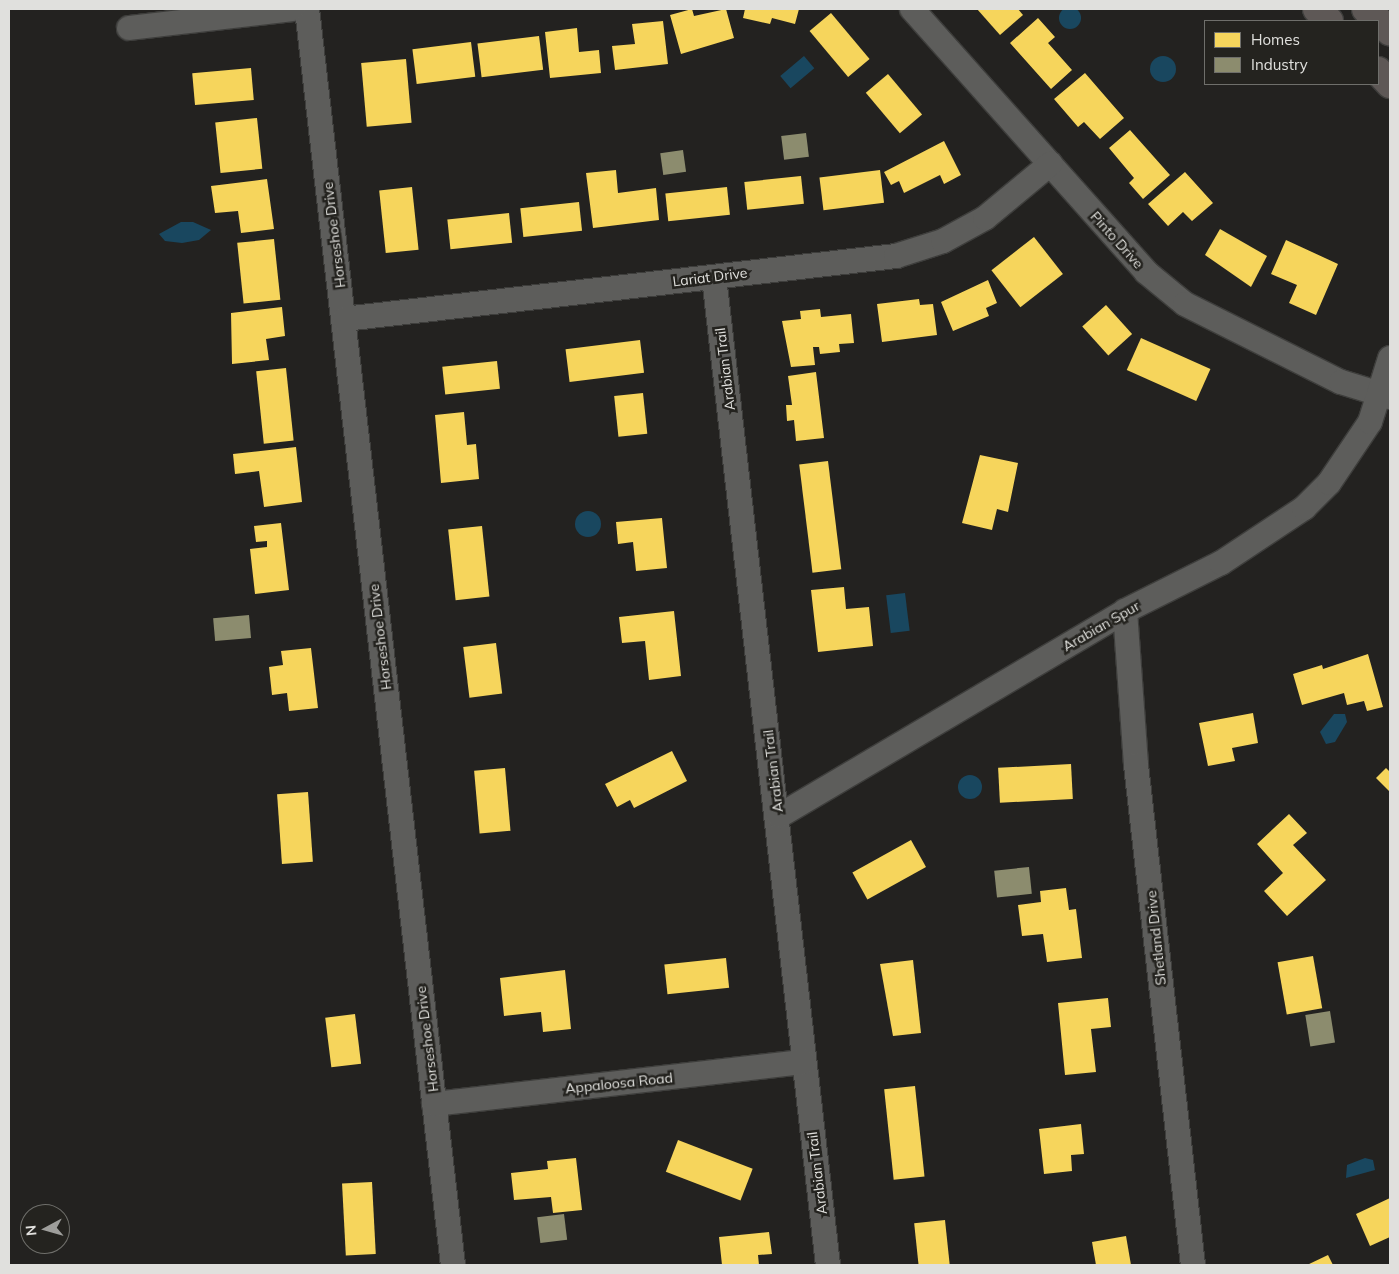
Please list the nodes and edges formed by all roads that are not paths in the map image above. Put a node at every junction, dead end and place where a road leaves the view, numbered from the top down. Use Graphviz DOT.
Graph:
graph roads {
  1 [pos="292,9"];
  2 [pos="307,9"];
  3 [pos="912,9"];
  4 [pos="1316,9"];
  5 [pos="1366,9"];
  6 [pos="1328,20"];
  7 [pos="1377,20"];
  8 [pos="1379,21"];
  9 [pos="129,28"];
  10 [pos="1390,32"];
  11 [pos="1379,72"];
  12 [pos="1390,84"];
  13 [pos="1050,164"];
  14 [pos="714,277"];
  15 [pos="344,319"];
  16 [pos="1390,358"];
  17 [pos="1385,395"];
  18 [pos="1125,611"];
  19 [pos="779,816"];
  20 [pos="804,1062"];
  21 [pos="434,1104"];
  22 [pos="453,1265"];
  23 [pos="828,1265"];
  24 [pos="1194,1265"];
  1 -- 9 [label="street"];
  2 -- 15 [label="street, Horseshoe Drive"];
  3 -- 13 [label="street, Pinto Drive"];
  4 -- 6 [label="highway"];
  5 -- 7 [label="highway"];
  8 -- 10 [label="highway"];
  11 -- 12 [label="highway"];
  13 -- 14 [label="street, Lariat Drive"];
  13 -- 17 [label="street, Pinto Drive"];
  14 -- 15 [label="street, Lariat Drive"];
  14 -- 19 [label="street, Arabian Trail"];
  15 -- 21 [label="street, Horseshoe Drive"];
  16 -- 17 [label="street, Arabian Spur"];
  17 -- 18 [label="street, Arabian Spur"];
  18 -- 19 [label="street, Arabian Spur"];
  18 -- 24 [label="street, Shetland Drive"];
  19 -- 20 [label="street, Arabian Trail"];
  20 -- 21 [label="street, Appaloosa Road"];
  20 -- 23 [label="street, Arabian Trail"];
  21 -- 22 [label="street, Horseshoe Drive"];
}
